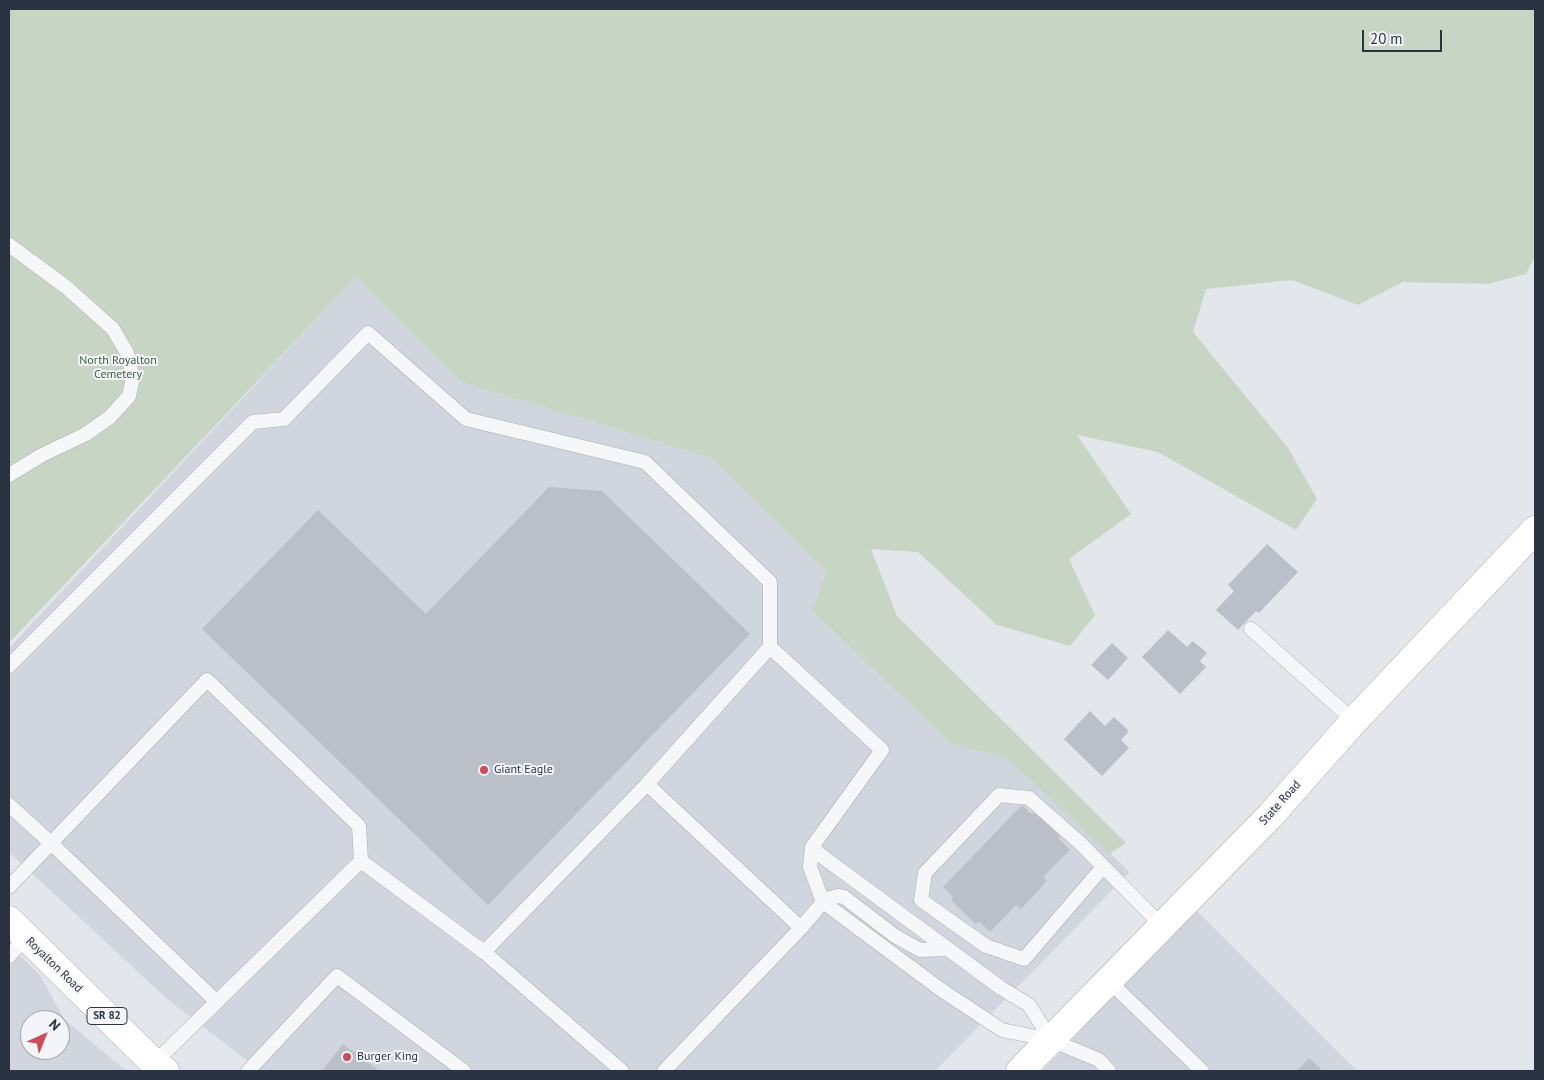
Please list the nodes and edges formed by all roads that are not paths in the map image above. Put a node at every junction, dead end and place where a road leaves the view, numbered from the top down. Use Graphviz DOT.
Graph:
graph roads {
  1 [pos="9,245"];
  2 [pos="9,475"];
  3 [pos="1535,530"];
  4 [pos="1251,629"];
  5 [pos="770,647"];
  6 [pos="9,666"];
  7 [pos="1354,721"];
  8 [pos="647,784"];
  9 [pos="9,805"];
  10 [pos="51,843"];
  11 [pos="812,847"];
  12 [pos="361,861"];
  13 [pos="1103,867"];
  14 [pos="9,887"];
  15 [pos="823,902"];
  16 [pos="1162,926"];
  17 [pos="801,928"];
  18 [pos="15,938"];
  19 [pos="947,949"];
  20 [pos="484,952"];
  21 [pos="1109,980"];
  22 [pos="217,1002"];
  23 [pos="1051,1040"];
  24 [pos="153,1066"];
  25 [pos="248,1071"];
  26 [pos="464,1071"];
  27 [pos="622,1071"];
  28 [pos="664,1071"];
  29 [pos="1020,1071"];
  30 [pos="1109,1071"];
  31 [pos="1202,1071"];
  1 -- 2 [label="lane"];
  3 -- 7 [label="main road, State Road"];
  4 -- 7 [label="lane"];
  5 -- 6 [label="lane"];
  5 -- 8 [label="lane"];
  5 -- 11 [label="lane"];
  7 -- 16 [label="main road, State Road"];
  8 -- 17 [label="lane"];
  8 -- 20 [label="lane"];
  9 -- 10 [label="lane"];
  10 -- 12 [label="lane"];
  10 -- 14 [label="lane"];
  10 -- 22 [label="lane"];
  11 -- 15 [label="lane"];
  11 -- 19 [label="lane"];
  12 -- 20 [label="lane"];
  12 -- 22 [label="lane"];
  13 -- 13 [label="lane"];
  13 -- 16 [label="lane"];
  15 -- 17 [label="lane"];
  15 -- 19 [label="lane"];
  15 -- 23 [label="lane"];
  16 -- 21 [label="main road, State Road"];
  17 -- 28 [label="lane"];
  18 -- 24 [label="main road, Royalton Road / SR 82"];
  19 -- 23 [label="lane"];
  20 -- 27 [label="lane"];
  21 -- 23 [label="main road, State Road"];
  21 -- 31 [label="lane"];
  22 -- 24 [label="lane"];
  23 -- 29 [label="main road, State Road"];
  23 -- 30 [label="lane"];
  25 -- 26 [label="lane"];
}
